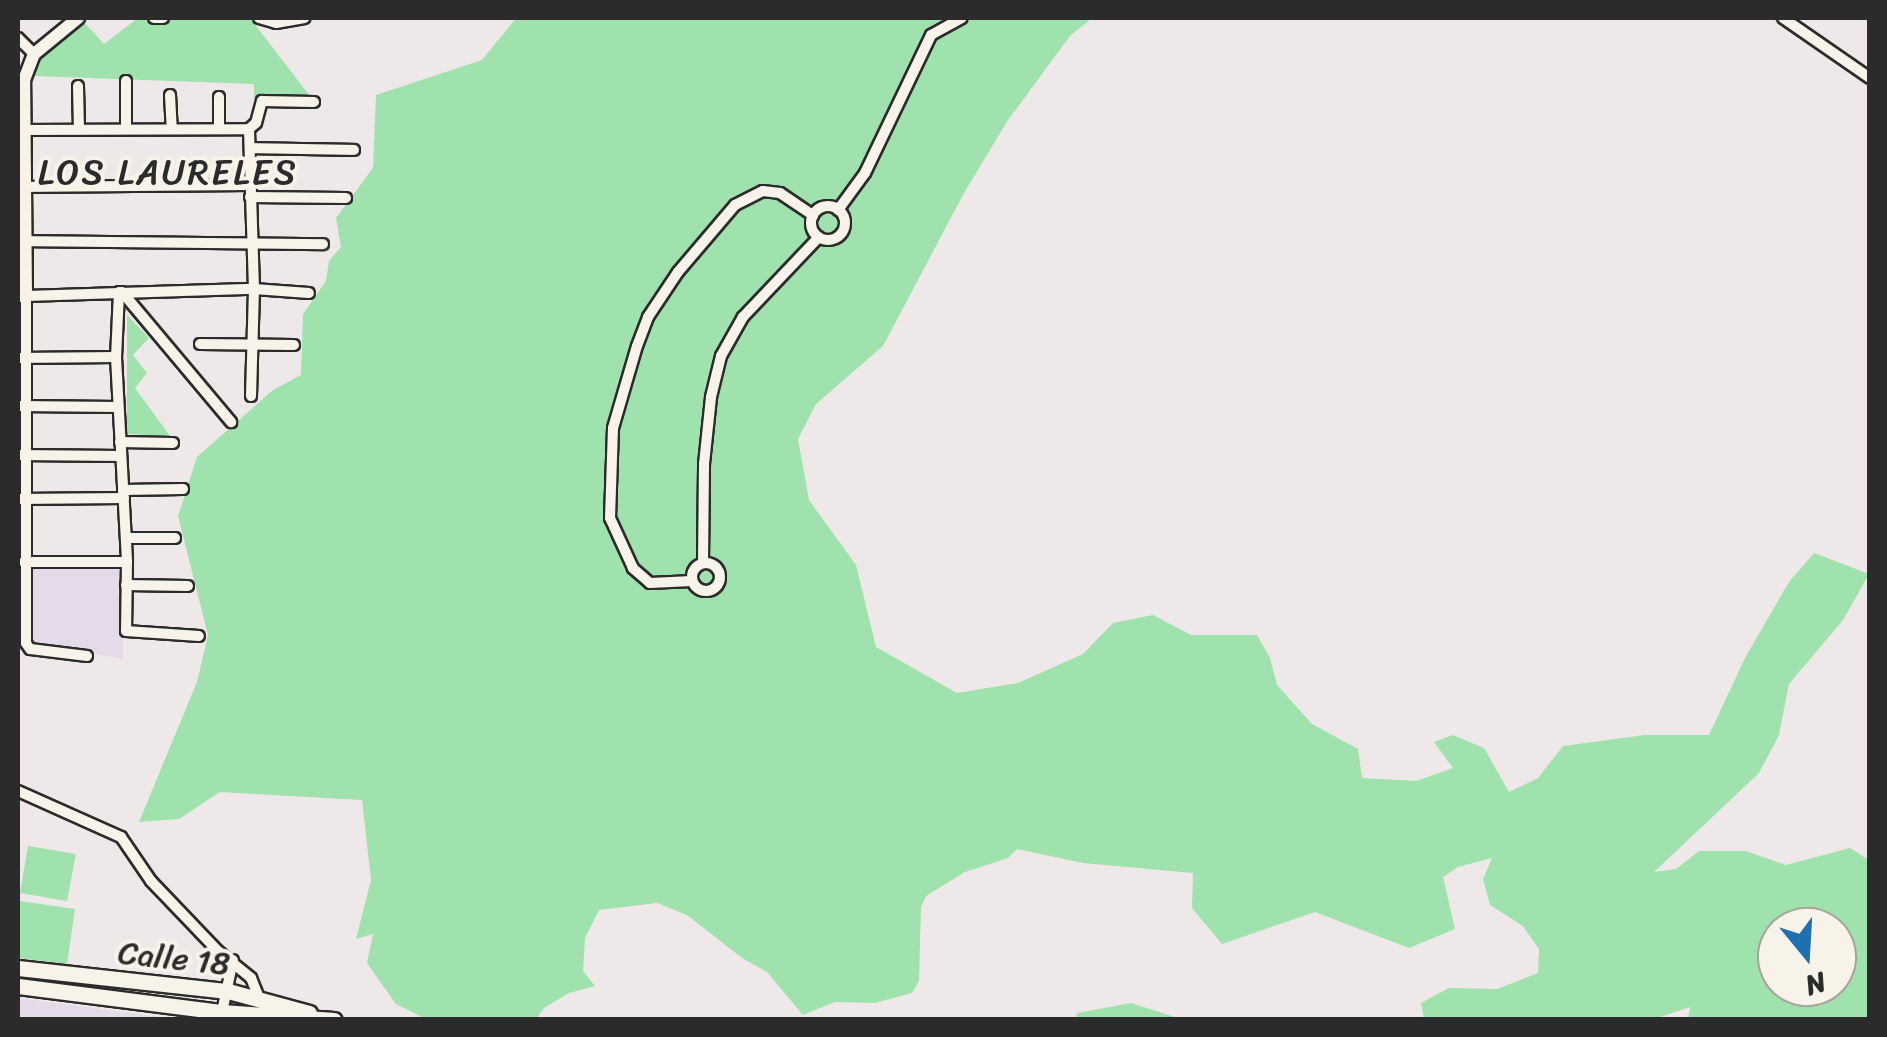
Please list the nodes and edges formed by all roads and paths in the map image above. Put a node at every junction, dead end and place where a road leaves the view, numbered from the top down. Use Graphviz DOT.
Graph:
graph roads {
  1 [pos="78,18"];
  2 [pos="154,18"];
  3 [pos="163,18"];
  4 [pos="259,18"];
  5 [pos="305,18"];
  6 [pos="962,18"];
  7 [pos="1784,18"];
  8 [pos="18,38"];
  9 [pos="34,54"];
  10 [pos="1870,78"];
  11 [pos="21,80"];
  12 [pos="126,80"];
  13 [pos="78,86"];
  14 [pos="170,95"];
  15 [pos="219,97"];
  16 [pos="314,102"];
  17 [pos="126,129"];
  18 [pos="172,129"];
  19 [pos="218,129"];
  20 [pos="249,129"];
  21 [pos="21,130"];
  22 [pos="78,130"];
  23 [pos="250,148"];
  24 [pos="354,150"];
  25 [pos="22,188"];
  26 [pos="250,191"];
  27 [pos="346,198"];
  28 [pos="838,210"];
  29 [pos="813,216"];
  30 [pos="819,238"];
  31 [pos="22,241"];
  32 [pos="251,242"];
  33 [pos="323,244"];
  34 [pos="254,290"];
  35 [pos="121,292"];
  36 [pos="308,293"];
  37 [pos="22,296"];
  38 [pos="200,344"];
  39 [pos="251,345"];
  40 [pos="294,345"];
  41 [pos="21,358"];
  42 [pos="116,358"];
  43 [pos="252,396"];
  44 [pos="22,406"];
  45 [pos="118,407"];
  46 [pos="231,422"];
  47 [pos="120,442"];
  48 [pos="173,444"];
  49 [pos="22,455"];
  50 [pos="121,456"];
  51 [pos="183,488"];
  52 [pos="123,494"];
  53 [pos="22,499"];
  54 [pos="126,538"];
  55 [pos="175,538"];
  56 [pos="22,555"];
  57 [pos="127,562"];
  58 [pos="703,563"];
  59 [pos="692,581"];
  60 [pos="126,585"];
  61 [pos="188,586"];
  62 [pos="21,600"];
  63 [pos="199,636"];
  64 [pos="87,656"];
  65 [pos="18,791"];
  66 [pos="233,960"];
  67 [pos="18,968"];
  68 [pos="18,986"];
  69 [pos="228,992"];
  70 [pos="261,997"];
  71 [pos="222,1012"];
  72 [pos="260,1015"];
  73 [pos="328,1019"];
  1 -- 9 [label="street"];
  2 -- 3 [label="street"];
  4 -- 5 [label="street"];
  6 -- 28 [label="street"];
  7 -- 10 [label="street"];
  8 -- 9 [label="street"];
  9 -- 11 [label="street"];
  11 -- 21 [label="street"];
  12 -- 17 [label="street"];
  13 -- 22 [label="street"];
  14 -- 18 [label="street"];
  15 -- 19 [label="street"];
  16 -- 20 [label="street"];
  17 -- 18 [label="street"];
  17 -- 22 [label="street"];
  18 -- 19 [label="street"];
  19 -- 20 [label="street"];
  20 -- 23 [label="street"];
  21 -- 22 [label="street"];
  21 -- 25 [label="street"];
  23 -- 24 [label="street"];
  23 -- 26 [label="street"];
  25 -- 26 [label="street"];
  25 -- 31 [label="street"];
  26 -- 27 [label="street"];
  26 -- 32 [label="street"];
  28 -- 29 [label="street"];
  28 -- 30 [label="street"];
  29 -- 30 [label="street"];
  29 -- 59 [label="street"];
  30 -- 58 [label="street"];
  31 -- 32 [label="street"];
  31 -- 37 [label="street"];
  32 -- 33 [label="street"];
  32 -- 34 [label="street"];
  34 -- 35 [label="street"];
  34 -- 36 [label="street"];
  34 -- 39 [label="street"];
  35 -- 37 [label="street"];
  35 -- 42 [label="street"];
  35 -- 46 [label="street"];
  37 -- 41 [label="street"];
  38 -- 39 [label="street"];
  39 -- 40 [label="street"];
  39 -- 43 [label="street"];
  41 -- 42 [label="street"];
  41 -- 44 [label="street"];
  42 -- 45 [label="street"];
  44 -- 45 [label="street"];
  44 -- 49 [label="street"];
  45 -- 47 [label="street"];
  47 -- 48 [label="street"];
  47 -- 50 [label="street"];
  49 -- 50 [label="street"];
  49 -- 53 [label="street"];
  50 -- 52 [label="street"];
  51 -- 52 [label="street"];
  52 -- 53 [label="street"];
  52 -- 54 [label="street"];
  53 -- 56 [label="street"];
  54 -- 55 [label="street"];
  54 -- 57 [label="street"];
  56 -- 57 [label="street"];
  56 -- 62 [label="street"];
  57 -- 60 [label="street"];
  58 -- 59 [label="street"];
  58 -- 59 [label="street"];
  60 -- 61 [label="street"];
  60 -- 63 [label="street"];
  62 -- 64 [label="street"];
  65 -- 66 [label="street"];
  66 -- 69 [label="street"];
  66 -- 70 [label="street"];
  67 -- 69 [label="main road, Calle 18"];
  68 -- 71 [label="main road, Calle 18"];
  69 -- 70 [label="main road, Calle 18"];
  69 -- 71 [label="street"];
  70 -- 72 [label="street"];
  70 -- 73 [label="main road, Calle 18"];
  71 -- 72 [label="main road, Calle 18"];
  72 -- 73 [label="main road, Calle 18"];
}
